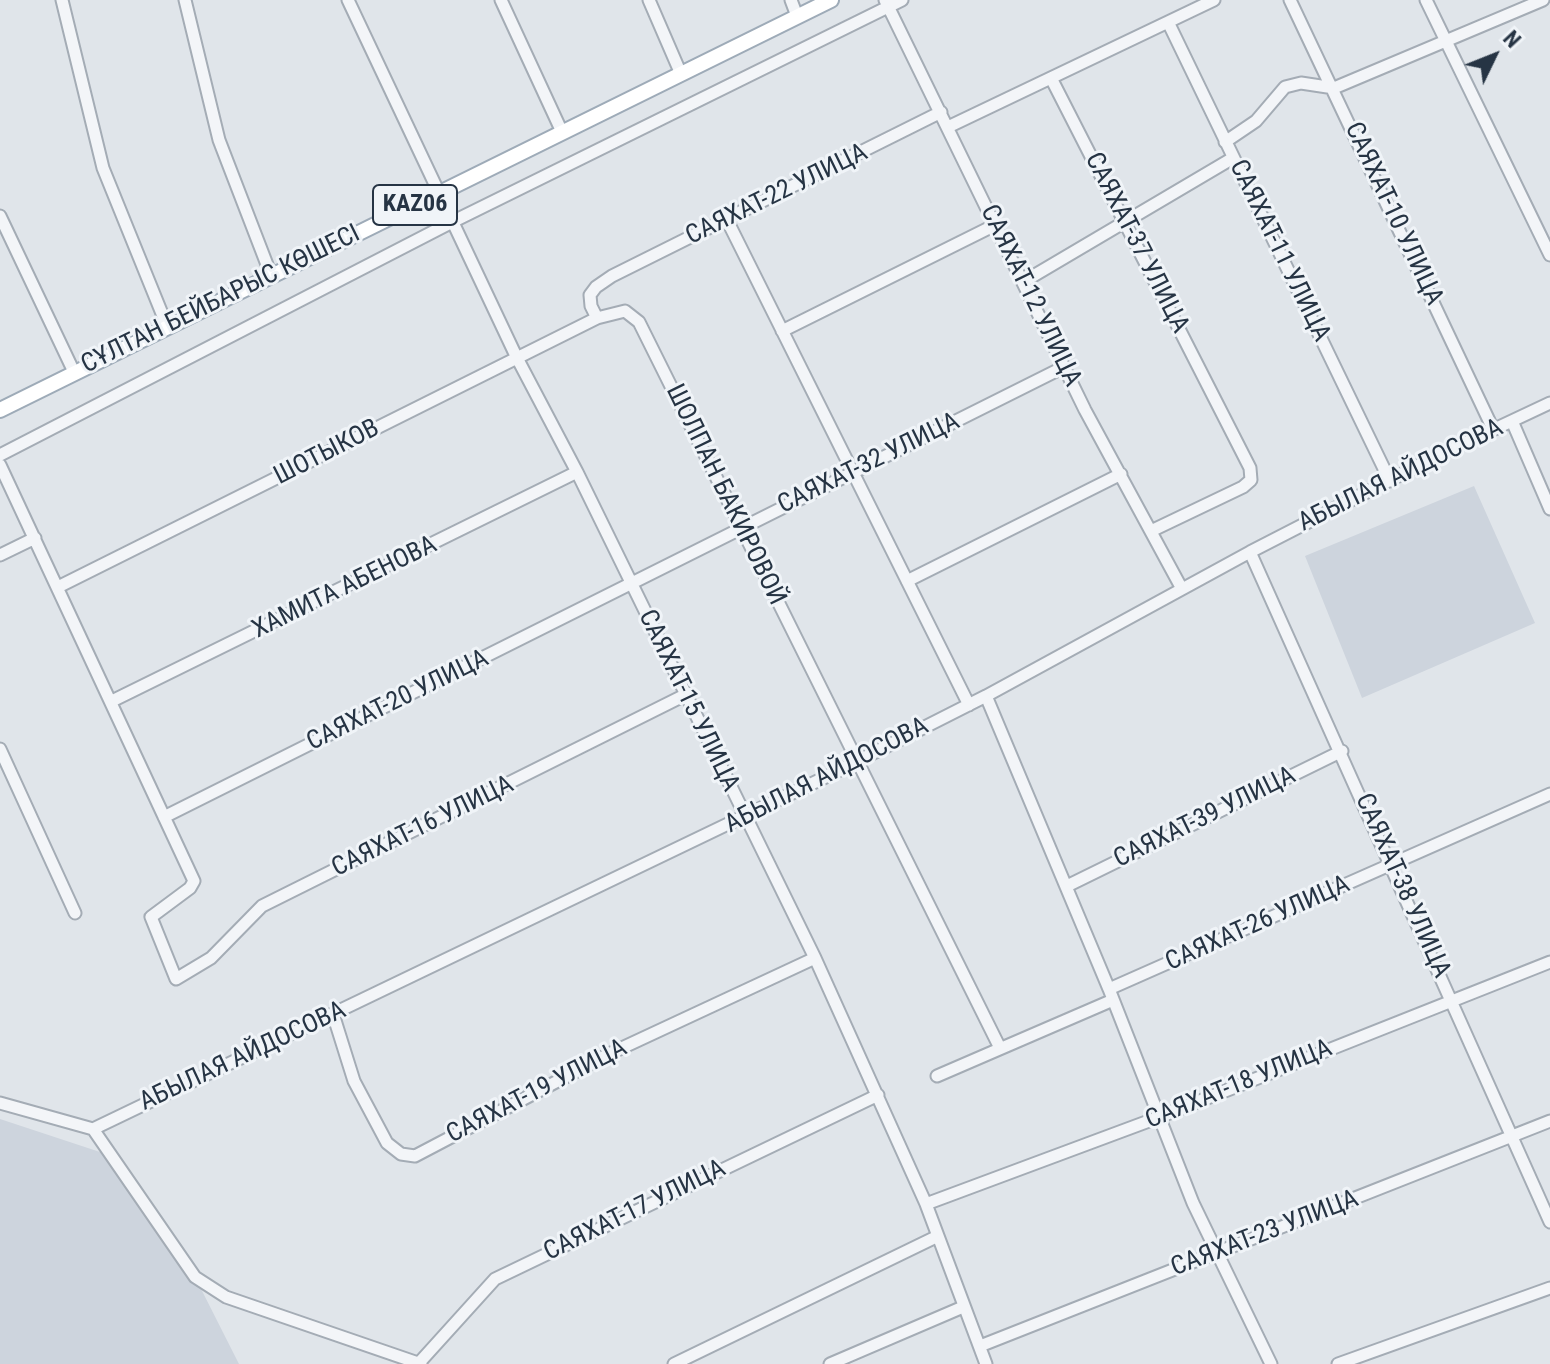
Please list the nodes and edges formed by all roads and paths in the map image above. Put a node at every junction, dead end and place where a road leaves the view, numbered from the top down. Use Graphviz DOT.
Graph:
graph roads {
  1 [pos="62,0"];
  2 [pos="185,0"];
  3 [pos="348,0"];
  4 [pos="501,0"];
  5 [pos="649,0"];
  6 [pos="791,0"];
  7 [pos="831,0"];
  8 [pos="902,0"];
  9 [pos="1214,0"];
  10 [pos="1290,0"];
  11 [pos="1426,0"];
  12 [pos="1543,0"];
  13 [pos="886,4"];
  14 [pos="797,16"];
  15 [pos="1168,22"];
  16 [pos="1447,43"];
  17 [pos="681,74"];
  18 [pos="1051,78"];
  19 [pos="1334,88"];
  20 [pos="941,112"];
  21 [pos="948,127"];
  22 [pos="562,132"];
  23 [pos="1225,142"];
  24 [pos="1233,158"];
  25 [pos="441,192"];
  26 [pos="0,216"];
  27 [pos="727,220"];
  28 [pos="454,221"];
  29 [pos="1125,222"];
  30 [pos="995,225"];
  31 [pos="1550,255"];
  32 [pos="271,275"];
  33 [pos="1023,282"];
  34 [pos="597,318"];
  35 [pos="167,326"];
  36 [pos="782,331"];
  37 [pos="516,356"];
  38 [pos="1064,367"];
  39 [pos="74,372"];
  40 [pos="1550,403"];
  41 [pos="0,410"];
  42 [pos="1512,421"];
  43 [pos="1493,429"];
  44 [pos="0,455"];
  45 [pos="0,465"];
  46 [pos="577,472"];
  47 [pos="853,474"];
  48 [pos="1121,474"];
  49 [pos="1390,481"];
  50 [pos="1550,509"];
  51 [pos="741,527"];
  52 [pos="1151,531"];
  53 [pos="35,538"];
  54 [pos="1250,552"];
  55 [pos="0,555"];
  56 [pos="907,581"];
  57 [pos="631,585"];
  58 [pos="58,587"];
  59 [pos="1182,589"];
  60 [pos="685,695"];
  61 [pos="986,696"];
  62 [pos="112,701"];
  63 [pos="969,705"];
  64 [pos="0,749"];
  65 [pos="1342,751"];
  66 [pos="856,760"];
  67 [pos="1550,794"];
  68 [pos="164,817"];
  69 [pos="744,817"];
  70 [pos="1393,864"];
  71 [pos="1067,886"];
  72 [pos="75,913"];
  73 [pos="815,958"];
  74 [pos="1550,962"];
  75 [pos="1111,995"];
  76 [pos="1452,1000"];
  77 [pos="333,1014"];
  78 [pos="999,1046"];
  79 [pos="937,1076"];
  80 [pos="878,1095"];
  81 [pos="0,1103"];
  82 [pos="1157,1118"];
  83 [pos="1550,1121"];
  84 [pos="93,1129"];
  85 [pos="1513,1135"];
  86 [pos="926,1204"];
  87 [pos="1550,1222"];
  88 [pos="938,1236"];
  89 [pos="1216,1252"];
  90 [pos="1550,1288"];
  91 [pos="963,1307"];
  92 [pos="980,1346"];
  93 [pos="420,1364"];
  94 [pos="674,1364"];
  95 [pos="830,1364"];
  96 [pos="986,1364"];
  97 [pos="1271,1364"];
  98 [pos="1338,1364"];
  1 -- 35 [label="street"];
  2 -- 32 [label="street"];
  3 -- 25 [label="street, САЯХАТ-15 УЛИЦА"];
  4 -- 22 [label="street"];
  5 -- 17 [label="street"];
  6 -- 14 [label="street"];
  7 -- 14 [label="main road, СҰЛТАН БЕЙБАРЫС КӨШЕСІ / KAZ06"];
  8 -- 13 [label="street"];
  9 -- 15 [label="street"];
  10 -- 19 [label="street, САЯХАТ-10 УЛИЦА"];
  11 -- 16 [label="street"];
  12 -- 16 [label="street"];
  13 -- 20 [label="street, САЯХАТ-12 УЛИЦА"];
  13 -- 28 [label="street"];
  14 -- 17 [label="main road, СҰЛТАН БЕЙБАРЫС КӨШЕСІ / KAZ06"];
  15 -- 18 [label="street"];
  15 -- 23 [label="street, САЯХАТ-11 УЛИЦА"];
  16 -- 19 [label="street"];
  16 -- 31 [label="street"];
  17 -- 22 [label="main road, СҰЛТАН БЕЙБАРЫС КӨШЕСІ / KAZ06"];
  18 -- 21 [label="street"];
  18 -- 29 [label="street, САЯХАТ-37 УЛИЦА"];
  19 -- 23 [label="street"];
  19 -- 43 [label="street, САЯХАТ-10 УЛИЦА"];
  20 -- 21 [label="street, САЯХАТ-12 УЛИЦА"];
  20 -- 27 [label="street, САЯХАТ-22 УЛИЦА"];
  21 -- 30 [label="street, САЯХАТ-12 УЛИЦА"];
  22 -- 25 [label="main road, СҰЛТАН БЕЙБАРЫС КӨШЕСІ / KAZ06"];
  23 -- 24 [label="street, САЯХАТ-11 УЛИЦА"];
  24 -- 29 [label="street"];
  24 -- 49 [label="street, САЯХАТ-11 УЛИЦА"];
  25 -- 28 [label="street, САЯХАТ-15 УЛИЦА"];
  25 -- 32 [label="main road, СҰЛТАН БЕЙБАРЫС КӨШЕСІ / KAZ06"];
  26 -- 39 [label="street"];
  27 -- 34 [label="street, САЯХАТ-22 УЛИЦА"];
  27 -- 36 [label="street"];
  28 -- 37 [label="street, САЯХАТ-15 УЛИЦА"];
  28 -- 44 [label="street"];
  29 -- 33 [label="street"];
  29 -- 52 [label="street, САЯХАТ-37 УЛИЦА"];
  30 -- 33 [label="street, САЯХАТ-12 УЛИЦА"];
  30 -- 36 [label="street"];
  32 -- 35 [label="main road, СҰЛТАН БЕЙБАРЫС КӨШЕСІ / KAZ06"];
  33 -- 38 [label="street, САЯХАТ-12 УЛИЦА"];
  34 -- 37 [label="street, ШОТЫКОВ"];
  34 -- 51 [label="street, ШОЛПАН БАКИРОВОЙ"];
  35 -- 39 [label="main road, СҰЛТАН БЕЙБАРЫС КӨШЕСІ / KAZ06"];
  36 -- 47 [label="street"];
  37 -- 46 [label="street, САЯХАТ-15 УЛИЦА"];
  37 -- 58 [label="street, ШОТЫКОВ"];
  38 -- 47 [label="street, САЯХАТ-32 УЛИЦА"];
  38 -- 48 [label="street, САЯХАТ-12 УЛИЦА"];
  39 -- 41 [label="main road, СҰЛТАН БЕЙБАРЫС КӨШЕСІ / KAZ06"];
  40 -- 42 [label="street, АБЫЛАЯ АЙДОСОВА"];
  42 -- 43 [label="street, АБЫЛАЯ АЙДОСОВА"];
  42 -- 50 [label="street"];
  43 -- 49 [label="street, АБЫЛАЯ АЙДОСОВА"];
  45 -- 53 [label="street"];
  46 -- 57 [label="street, САЯХАТ-15 УЛИЦА"];
  46 -- 62 [label="street, ХАМИТА АБЕНОВА"];
  47 -- 51 [label="street, САЯХАТ-32 УЛИЦА"];
  47 -- 56 [label="street"];
  48 -- 52 [label="street, САЯХАТ-12 УЛИЦА"];
  48 -- 56 [label="street"];
  49 -- 54 [label="street, АБЫЛАЯ АЙДОСОВА"];
  51 -- 57 [label="street, САЯХАТ-32 УЛИЦА"];
  51 -- 66 [label="street, ШОЛПАН БАКИРОВОЙ"];
  52 -- 59 [label="street, САЯХАТ-12 УЛИЦА"];
  53 -- 55 [label="street"];
  53 -- 58 [label="street"];
  54 -- 59 [label="street, АБЫЛАЯ АЙДОСОВА"];
  54 -- 65 [label="street, САЯХАТ-38 УЛИЦА"];
  56 -- 63 [label="street"];
  57 -- 60 [label="street, САЯХАТ-15 УЛИЦА"];
  57 -- 68 [label="street, САЯХАТ-20 УЛИЦА"];
  58 -- 62 [label="street"];
  59 -- 61 [label="street, АБЫЛАЯ АЙДОСОВА"];
  60 -- 68 [label="street, САЯХАТ-16 УЛИЦА"];
  60 -- 69 [label="street, САЯХАТ-15 УЛИЦА"];
  61 -- 63 [label="street, АБЫЛАЯ АЙДОСОВА"];
  61 -- 71 [label="street"];
  62 -- 68 [label="street"];
  63 -- 66 [label="street, АБЫЛАЯ АЙДОСОВА"];
  64 -- 72 [label="street"];
  65 -- 70 [label="street, САЯХАТ-38 УЛИЦА"];
  65 -- 71 [label="street, САЯХАТ-39 УЛИЦА"];
  66 -- 69 [label="street, АБЫЛАЯ АЙДОСОВА"];
  66 -- 78 [label="street, ШОЛПАН БАКИРОВОЙ"];
  67 -- 70 [label="street, САЯХАТ-26 УЛИЦА"];
  69 -- 73 [label="street, САЯХАТ-15 УЛИЦА"];
  69 -- 77 [label="street, АБЫЛАЯ АЙДОСОВА"];
  70 -- 75 [label="street, САЯХАТ-26 УЛИЦА"];
  70 -- 76 [label="street, САЯХАТ-38 УЛИЦА"];
  71 -- 75 [label="street"];
  73 -- 77 [label="street, САЯХАТ-19 УЛИЦА"];
  73 -- 80 [label="street, САЯХАТ-15 УЛИЦА"];
  74 -- 76 [label="street, САЯХАТ-18 УЛИЦА"];
  75 -- 78 [label="street"];
  75 -- 82 [label="street"];
  76 -- 82 [label="street, САЯХАТ-18 УЛИЦА"];
  76 -- 85 [label="street, САЯХАТ-38 УЛИЦА"];
  77 -- 84 [label="street, АБЫЛАЯ АЙДОСОВА"];
  78 -- 79 [label="street"];
  80 -- 86 [label="street, САЯХАТ-15 УЛИЦА"];
  80 -- 93 [label="street, САЯХАТ-17 УЛИЦА"];
  81 -- 84 [label="street"];
  82 -- 86 [label="street, САЯХАТ-18 УЛИЦА"];
  82 -- 89 [label="street"];
  83 -- 85 [label="street, САЯХАТ-23 УЛИЦА"];
  84 -- 93 [label="street"];
  85 -- 87 [label="street, САЯХАТ-38 УЛИЦА"];
  85 -- 89 [label="street, САЯХАТ-23 УЛИЦА"];
  86 -- 88 [label="street, САЯХАТ-15 УЛИЦА"];
  88 -- 91 [label="street, САЯХАТ-15 УЛИЦА"];
  88 -- 94 [label="street"];
  89 -- 92 [label="street, САЯХАТ-23 УЛИЦА"];
  89 -- 97 [label="street"];
  90 -- 98 [label="street"];
  91 -- 92 [label="street, САЯХАТ-15 УЛИЦА"];
  91 -- 95 [label="street"];
  92 -- 96 [label="street, САЯХАТ-15 УЛИЦА"];
}
